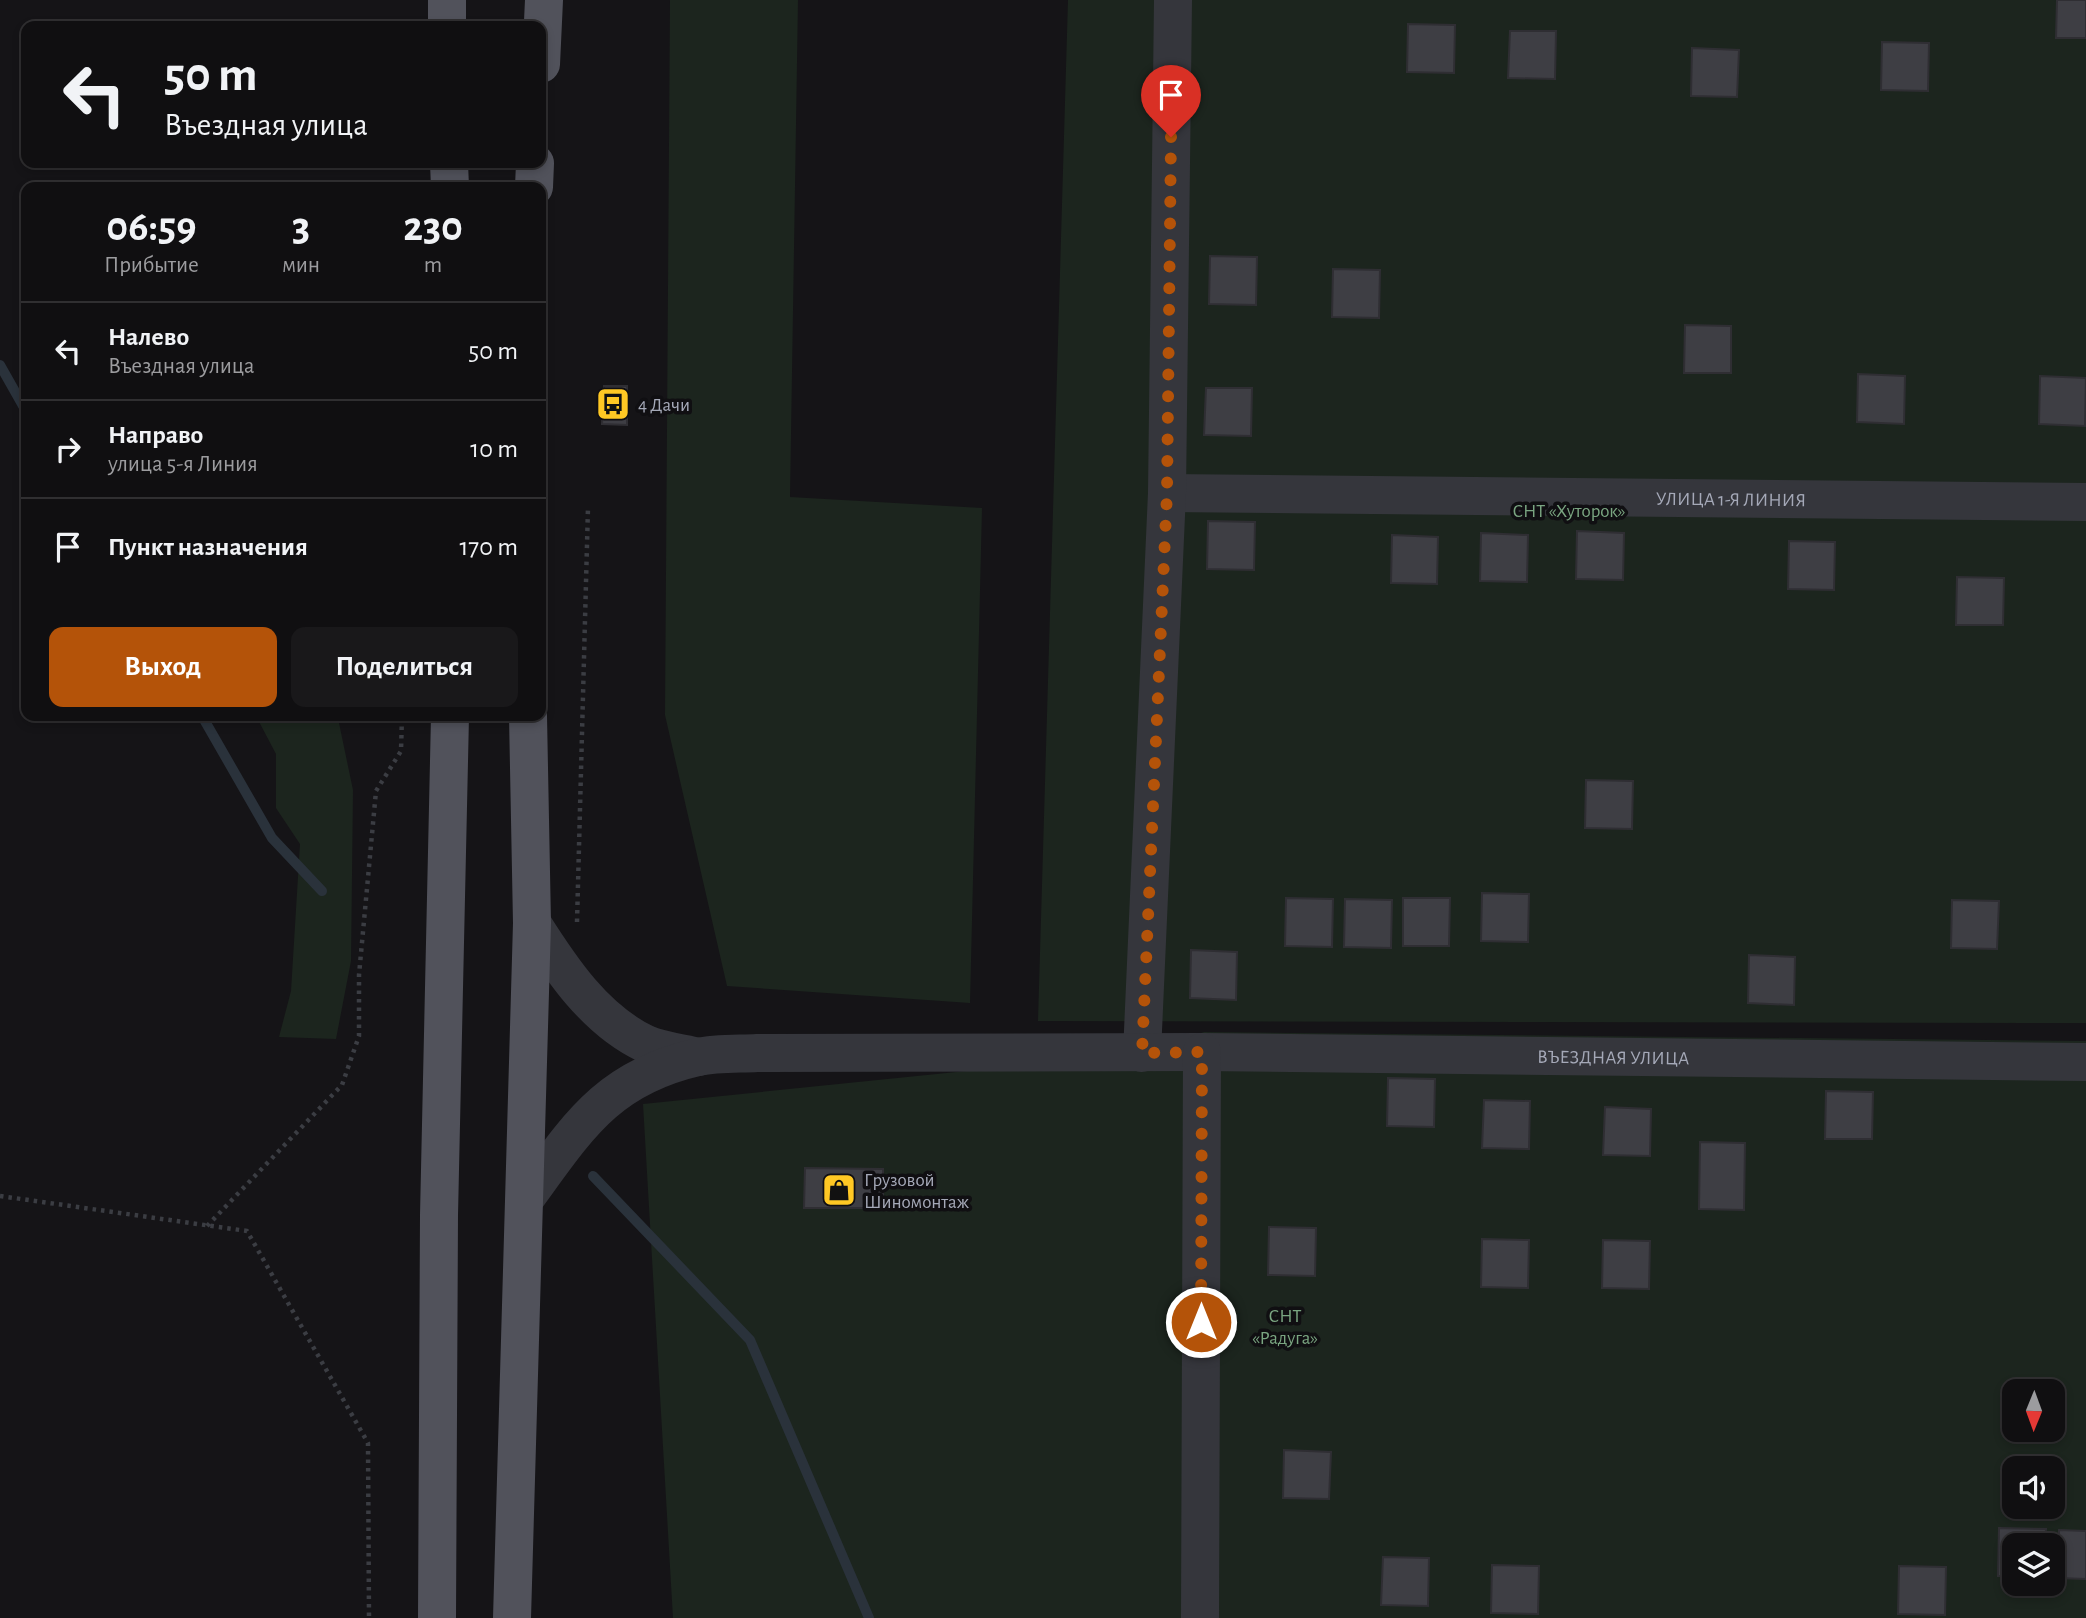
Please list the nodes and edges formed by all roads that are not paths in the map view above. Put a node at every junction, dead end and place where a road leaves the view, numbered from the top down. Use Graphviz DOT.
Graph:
graph roads {
  1 [pos="447,0"];
  2 [pos="544,0"];
  3 [pos="1173,0"];
  4 [pos="447,21"];
  5 [pos="543,21"];
  6 [pos="1167,493"];
  7 [pos="2086,502"];
  8 [pos="450,721"];
  9 [pos="528,721"];
  10 [pos="532,923"];
  11 [pos="1202,1052"];
  12 [pos="1142,1053"];
  13 [pos="699,1057"];
  14 [pos="2086,1062"];
  15 [pos="525,1199"];
  16 [pos="437,1618"];
  17 [pos="512,1618"];
  18 [pos="1200,1618"];
  1 -- 4 [label="main road"];
  2 -- 5 [label="main road"];
  3 -- 6 [label="street"];
  6 -- 7 [label="street, УЛИЦА 1-Я ЛИНИЯ"];
  6 -- 12 [label="street"];
  8 -- 16 [label="main road"];
  9 -- 10 [label="main road"];
  10 -- 13 [label="street"];
  10 -- 15 [label="main road"];
  11 -- 12 [label="street, ВЪЕЗДНАЯ УЛИЦА"];
  11 -- 14 [label="street, ВЪЕЗДНАЯ УЛИЦА"];
  11 -- 18 [label="street"];
  12 -- 13 [label="street, ВЪЕЗДНАЯ УЛИЦА"];
  13 -- 15 [label="street"];
  15 -- 17 [label="main road"];
}
